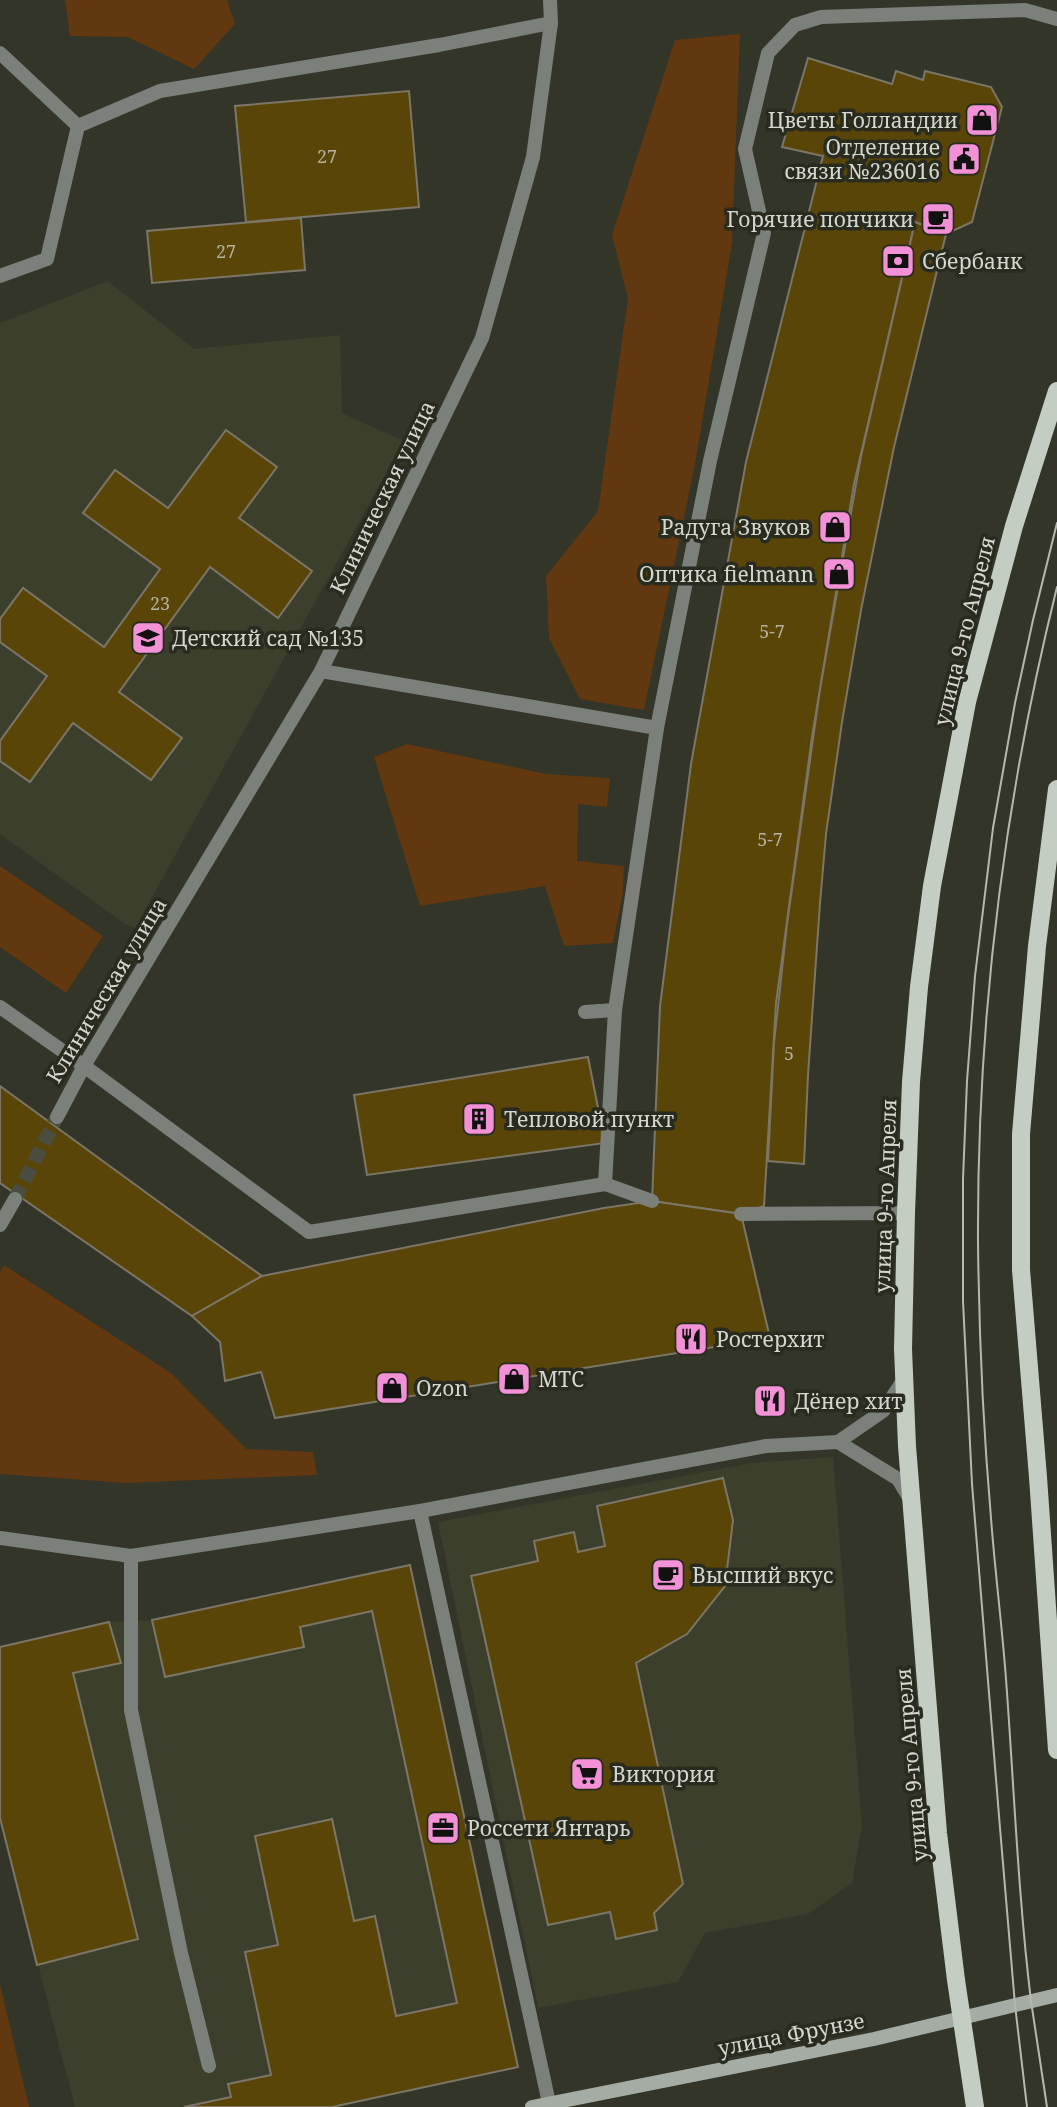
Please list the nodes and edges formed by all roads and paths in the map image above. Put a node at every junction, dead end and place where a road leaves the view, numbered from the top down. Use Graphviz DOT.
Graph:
graph roads {
  1 [pos="550,0"];
  2 [pos="1057,19"];
  3 [pos="551,23"];
  4 [pos="0,53"];
  5 [pos="78,126"];
  6 [pos="0,276"];
  7 [pos="1057,391"];
  8 [pos="321,671"];
  9 [pos="657,728"];
  10 [pos="1057,789"];
  11 [pos="0,1007"];
  12 [pos="615,1010"];
  13 [pos="585,1012"];
  14 [pos="84,1066"];
  15 [pos="59,1113"];
  16 [pos="605,1184"];
  17 [pos="652,1200"];
  18 [pos="13,1201"];
  19 [pos="905,1213"];
  20 [pos="741,1214"];
  21 [pos="0,1224"];
  22 [pos="905,1378"];
  23 [pos="838,1442"];
  24 [pos="912,1502"];
  25 [pos="420,1511"];
  26 [pos="0,1538"];
  27 [pos="131,1556"];
  28 [pos="1057,1750"];
  29 [pos="1057,1994"];
  30 [pos="962,2017"];
  31 [pos="209,2066"];
  32 [pos="549,2103"];
  33 [pos="532,2107"];
  34 [pos="975,2107"];
  1 -- 3 [label="street, Клиническая улица"];
  2 -- 9 [label="street"];
  3 -- 5 [label="street"];
  3 -- 8 [label="street, Клиническая улица"];
  4 -- 5 [label="street"];
  5 -- 6 [label="street"];
  7 -- 19 [label="main road, улица 9-го Апреля"];
  8 -- 9 [label="street"];
  8 -- 14 [label="street, Клиническая улица"];
  9 -- 12 [label="street"];
  10 -- 28 [label="main road"];
  11 -- 14 [label="street"];
  12 -- 13 [label="street"];
  12 -- 16 [label="street"];
  14 -- 15 [label="street, Клиническая улица"];
  14 -- 16 [label="street"];
  16 -- 17 [label="street"];
  18 -- 21 [label="street"];
  19 -- 20 [label="street"];
  19 -- 22 [label="main road, улица 9-го Апреля"];
  22 -- 23 [label="street"];
  22 -- 24 [label="main road, улица 9-го Апреля"];
  23 -- 24 [label="street"];
  23 -- 25 [label="street"];
  24 -- 30 [label="main road, улица 9-го Апреля"];
  25 -- 27 [label="street"];
  25 -- 32 [label="street"];
  26 -- 27 [label="street"];
  27 -- 31 [label="street"];
  29 -- 30 [label="main road, улица Фрунзе"];
  30 -- 32 [label="main road, улица Фрунзе"];
  30 -- 34 [label="main road, улица 9-го Апреля"];
  32 -- 33 [label="main road, улица Фрунзе"];
}
